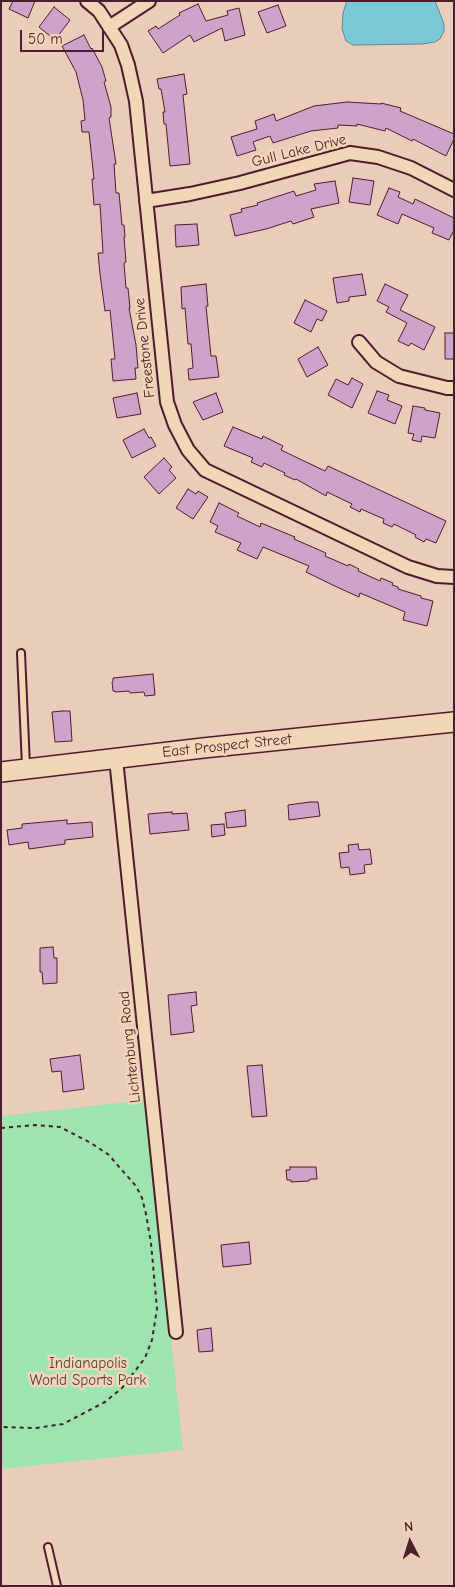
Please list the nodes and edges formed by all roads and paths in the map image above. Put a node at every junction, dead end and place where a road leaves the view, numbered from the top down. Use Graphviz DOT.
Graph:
graph roads {
  1 [pos="87,1"];
  2 [pos="149,1"];
  3 [pos="109,27"];
  4 [pos="454,190"];
  5 [pos="146,201"];
  6 [pos="359,342"];
  7 [pos="454,388"];
  8 [pos="454,577"];
  9 [pos="21,653"];
  10 [pos="454,722"];
  11 [pos="116,759"];
  12 [pos="26,769"];
  13 [pos="1,772"];
  14 [pos="1,1128"];
  15 [pos="176,1332"];
  16 [pos="1,1427"];
  17 [pos="48,1546"];
  18 [pos="57,1586"];
  1 -- 3 [label="street, Freestone Drive"];
  2 -- 3 [label="street"];
  3 -- 5 [label="street, Freestone Drive"];
  4 -- 5 [label="street, Gull Lake Drive"];
  5 -- 8 [label="street, Freestone Drive"];
  6 -- 7 [label="street"];
  9 -- 12 [label="lane"];
  10 -- 11 [label="street, East Prospect Street"];
  11 -- 12 [label="street, East Prospect Street"];
  11 -- 15 [label="street, Lichtenburg Road"];
  12 -- 13 [label="street, East Prospect Street"];
  14 -- 16 [label="path"];
  17 -- 18 [label="lane"];
}
